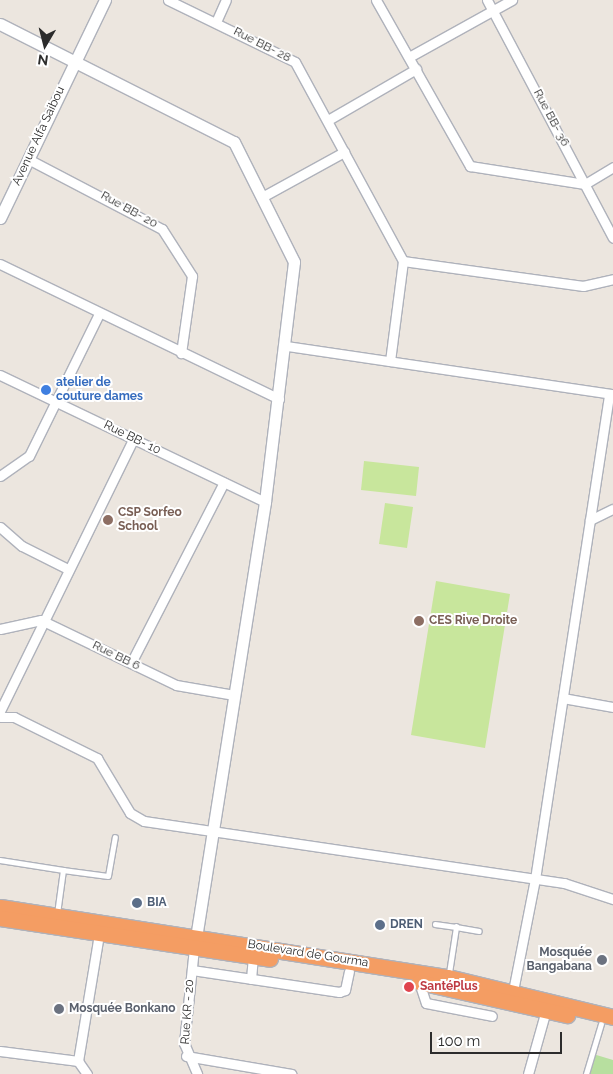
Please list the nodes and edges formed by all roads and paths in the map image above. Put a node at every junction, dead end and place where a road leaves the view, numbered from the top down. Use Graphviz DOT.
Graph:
graph roads {
  1 [pos="105,0"];
  2 [pos="168,0"];
  3 [pos="226,0"];
  4 [pos="376,0"];
  5 [pos="487,0"];
  6 [pos="512,0"];
  7 [pos="493,11"];
  8 [pos="216,22"];
  9 [pos="0,24"];
  10 [pos="409,56"];
  11 [pos="73,64"];
  12 [pos="416,69"];
  13 [pos="328,120"];
  14 [pos="344,152"];
  15 [pos="28,159"];
  16 [pos="613,167"];
  17 [pos="584,184"];
  18 [pos="262,197"];
  19 [pos="0,218"];
  20 [pos="613,238"];
  21 [pos="403,261"];
  22 [pos="0,264"];
  23 [pos="613,280"];
  24 [pos="99,314"];
  25 [pos="287,346"];
  26 [pos="181,353"];
  27 [pos="390,361"];
  28 [pos="0,375"];
  29 [pos="611,395"];
  30 [pos="279,399"];
  31 [pos="56,401"];
  32 [pos="133,438"];
  33 [pos="0,476"];
  34 [pos="224,482"];
  35 [pos="265,502"];
  36 [pos="613,509"];
  37 [pos="590,520"];
  38 [pos="0,527"];
  39 [pos="66,568"];
  40 [pos="41,620"];
  41 [pos="0,628"];
  42 [pos="131,663"];
  43 [pos="234,695"];
  44 [pos="563,698"];
  45 [pos="613,707"];
  46 [pos="0,711"];
  47 [pos="0,717"];
  48 [pos="211,831"];
  49 [pos="115,838"];
  50 [pos="0,860"];
  51 [pos="63,870"];
  52 [pos="535,879"];
  53 [pos="613,899"];
  54 [pos="0,907"];
  55 [pos="57,916"];
  56 [pos="0,918"];
  57 [pos="435,924"];
  58 [pos="456,927"];
  59 [pos="479,932"];
  60 [pos="99,934"];
  61 [pos="195,942"];
  62 [pos="253,957"];
  63 [pos="192,970"];
  64 [pos="348,971"];
  65 [pos="448,977"];
  66 [pos="251,979"];
  67 [pos="419,982"];
  68 [pos="512,991"];
  69 [pos="546,1010"];
  70 [pos="492,1016"];
  71 [pos="609,1023"];
  72 [pos="0,1051"];
  73 [pos="186,1056"];
  74 [pos="78,1061"];
  75 [pos="87,1074"];
  76 [pos="198,1074"];
  77 [pos="291,1074"];
  78 [pos="528,1074"];
  79 [pos="586,1074"];
  1 -- 11 [label="street, Avenue Alfa Saibou"];
  2 -- 8 [label="street, Rue BB- 28"];
  3 -- 8 [label="street"];
  4 -- 10 [label="street"];
  5 -- 7 [label="street, Rue BB- 36"];
  6 -- 7 [label="street"];
  7 -- 10 [label="street"];
  7 -- 17 [label="street, Rue BB- 36"];
  8 -- 13 [label="street, Rue BB- 28"];
  9 -- 11 [label="street"];
  10 -- 12 [label="street"];
  11 -- 15 [label="street, Avenue Alfa Saibou"];
  11 -- 18 [label="street"];
  12 -- 13 [label="street"];
  12 -- 17 [label="street"];
  13 -- 14 [label="street, Rue BB- 28"];
  14 -- 18 [label="street"];
  14 -- 21 [label="street, Rue BB- 28"];
  15 -- 19 [label="street, Avenue Alfa Saibou"];
  15 -- 26 [label="street, Rue BB- 20"];
  16 -- 17 [label="street"];
  17 -- 20 [label="street, Rue BB- 36"];
  18 -- 25 [label="street"];
  21 -- 23 [label="street"];
  21 -- 27 [label="street"];
  22 -- 24 [label="street"];
  24 -- 26 [label="street"];
  24 -- 31 [label="street"];
  25 -- 27 [label="street"];
  25 -- 30 [label="street"];
  26 -- 30 [label="street"];
  27 -- 29 [label="street"];
  28 -- 31 [label="street, Rue BB- 10"];
  29 -- 37 [label="street"];
  30 -- 35 [label="street"];
  31 -- 32 [label="street, Rue BB- 10"];
  31 -- 33 [label="street"];
  32 -- 34 [label="street, Rue BB- 10"];
  32 -- 39 [label="street"];
  34 -- 35 [label="street, Rue BB- 10"];
  34 -- 42 [label="street"];
  35 -- 43 [label="street"];
  36 -- 37 [label="street"];
  37 -- 44 [label="street"];
  38 -- 39 [label="street"];
  39 -- 40 [label="street"];
  40 -- 41 [label="street"];
  40 -- 42 [label="street, Rue BB 6"];
  40 -- 46 [label="street"];
  42 -- 43 [label="street, Rue BB 6"];
  43 -- 48 [label="street"];
  44 -- 45 [label="street"];
  44 -- 52 [label="street"];
  47 -- 48 [label="street"];
  48 -- 52 [label="street"];
  48 -- 61 [label="street"];
  49 -- 51 [label="lane"];
  50 -- 51 [label="lane"];
  51 -- 55 [label="lane"];
  52 -- 53 [label="street"];
  52 -- 68 [label="street"];
  54 -- 55 [label="highway, Boulevard de Gourma"];
  55 -- 61 [label="highway, Boulevard de Gourma"];
  56 -- 60 [label="highway, Boulevard de Gourma"];
  57 -- 58 [label="lane"];
  58 -- 59 [label="lane"];
  58 -- 65 [label="lane"];
  60 -- 61 [label="highway, Boulevard de Gourma"];
  60 -- 74 [label="street"];
  61 -- 62 [label="highway, Boulevard de Gourma"];
  61 -- 63 [label="street, Rue KR - 20"];
  61 -- 65 [label="highway, Boulevard de Gourma"];
  62 -- 64 [label="highway, Boulevard de Gourma"];
  62 -- 66 [label="street"];
  63 -- 66 [label="street"];
  63 -- 73 [label="street, Rue KR - 20"];
  64 -- 66 [label="street"];
  64 -- 67 [label="highway, Boulevard de Gourma"];
  65 -- 68 [label="highway, Boulevard de Gourma"];
  67 -- 69 [label="highway, Boulevard de Gourma"];
  67 -- 70 [label="street"];
  68 -- 71 [label="highway, Boulevard de Gourma"];
  69 -- 71 [label="highway, Boulevard de Gourma"];
  69 -- 78 [label="street"];
  71 -- 79 [label="lane"];
  72 -- 74 [label="street"];
  73 -- 76 [label="street, Rue KR - 20"];
  73 -- 77 [label="street"];
  74 -- 75 [label="street"];
}
